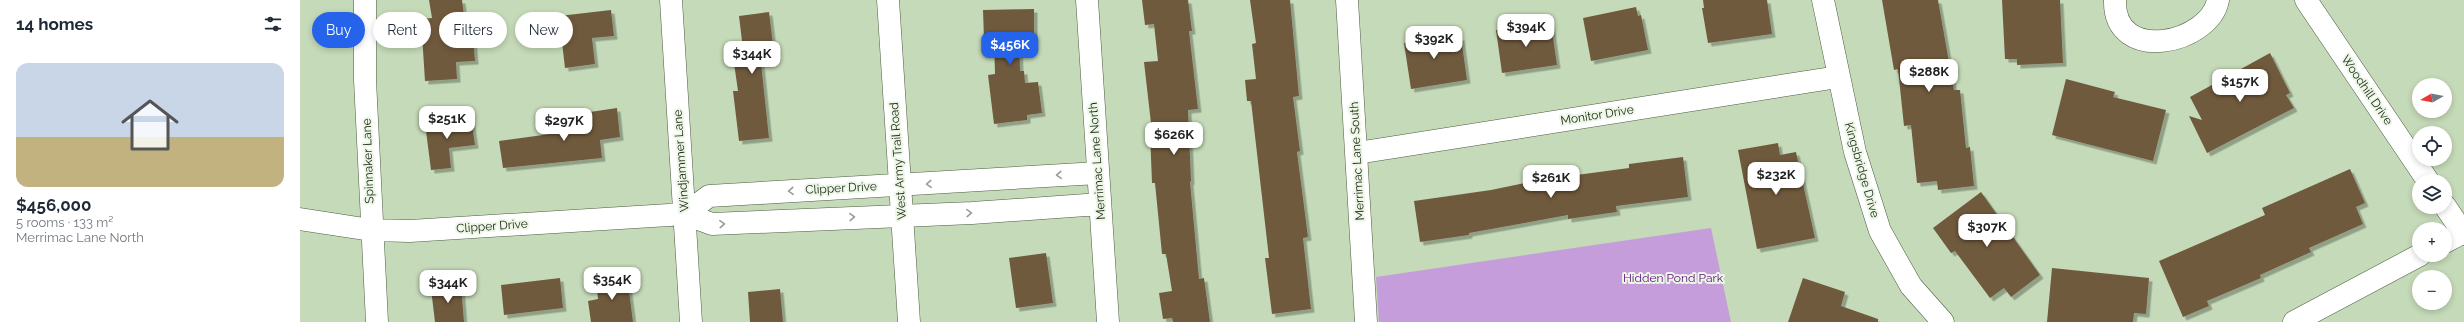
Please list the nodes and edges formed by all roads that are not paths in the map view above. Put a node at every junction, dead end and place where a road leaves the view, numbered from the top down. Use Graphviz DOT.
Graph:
graph roads {
  1 [pos="365,0"];
  2 [pos="671,0"];
  3 [pos="888,0"];
  4 [pos="1087,0"];
  5 [pos="1347,0"];
  6 [pos="1823,0"];
  7 [pos="2115,0"];
  8 [pos="2218,0"];
  9 [pos="2306,0"];
  10 [pos="1838,77"];
  11 [pos="1357,153"];
  12 [pos="1098,173"];
  13 [pos="2423,174"];
  14 [pos="899,185"];
  15 [pos="1100,204"];
  16 [pos="685,214"];
  17 [pos="2449,214"];
  18 [pos="902,215"];
  19 [pos="300,219"];
  20 [pos="371,230"];
  21 [pos="2459,235"];
  22 [pos="2412,259"];
  23 [pos="1934,318"];
  24 [pos="377,322"];
  25 [pos="691,322"];
  26 [pos="909,322"];
  27 [pos="1108,322"];
  28 [pos="1366,322"];
  29 [pos="2294,322"];
  1 -- 20 [label="street, Spinnaker Lane"];
  2 -- 16 [label="street, Windjammer Lane"];
  3 -- 14 [label="street, West Army Trail Road"];
  4 -- 12 [label="street, Merrimac Lane North"];
  5 -- 11 [label="street, Merrimac Lane South"];
  6 -- 10 [label="street, Kingsbridge Drive"];
  7 -- 8 [label="street"];
  9 -- 13 [label="street, Woodhill Drive"];
  10 -- 11 [label="street, Monitor Drive"];
  10 -- 23 [label="street, Kingsbridge Drive"];
  11 -- 28 [label="street, Merrimac Lane South"];
  12 -- 14 [label="street, Clipper Drive, one-way"];
  12 -- 15 [label="street, Merrimac Lane North"];
  14 -- 16 [label="street, Clipper Drive, one-way"];
  14 -- 18 [label="street, West Army Trail Road"];
  18 -- 15 [label="street, Clipper Drive, one-way"];
  15 -- 27 [label="street, Merrimac Lane North"];
  16 -- 18 [label="street, Clipper Drive, one-way"];
  16 -- 20 [label="street, Clipper Drive"];
  16 -- 25 [label="street, Windjammer Lane"];
  17 -- 21 [label="street"];
  18 -- 26 [label="street, West Army Trail Road"];
  19 -- 20 [label="street, Clipper Drive"];
  20 -- 24 [label="street, Spinnaker Lane"];
  22 -- 29 [label="street"];
}
